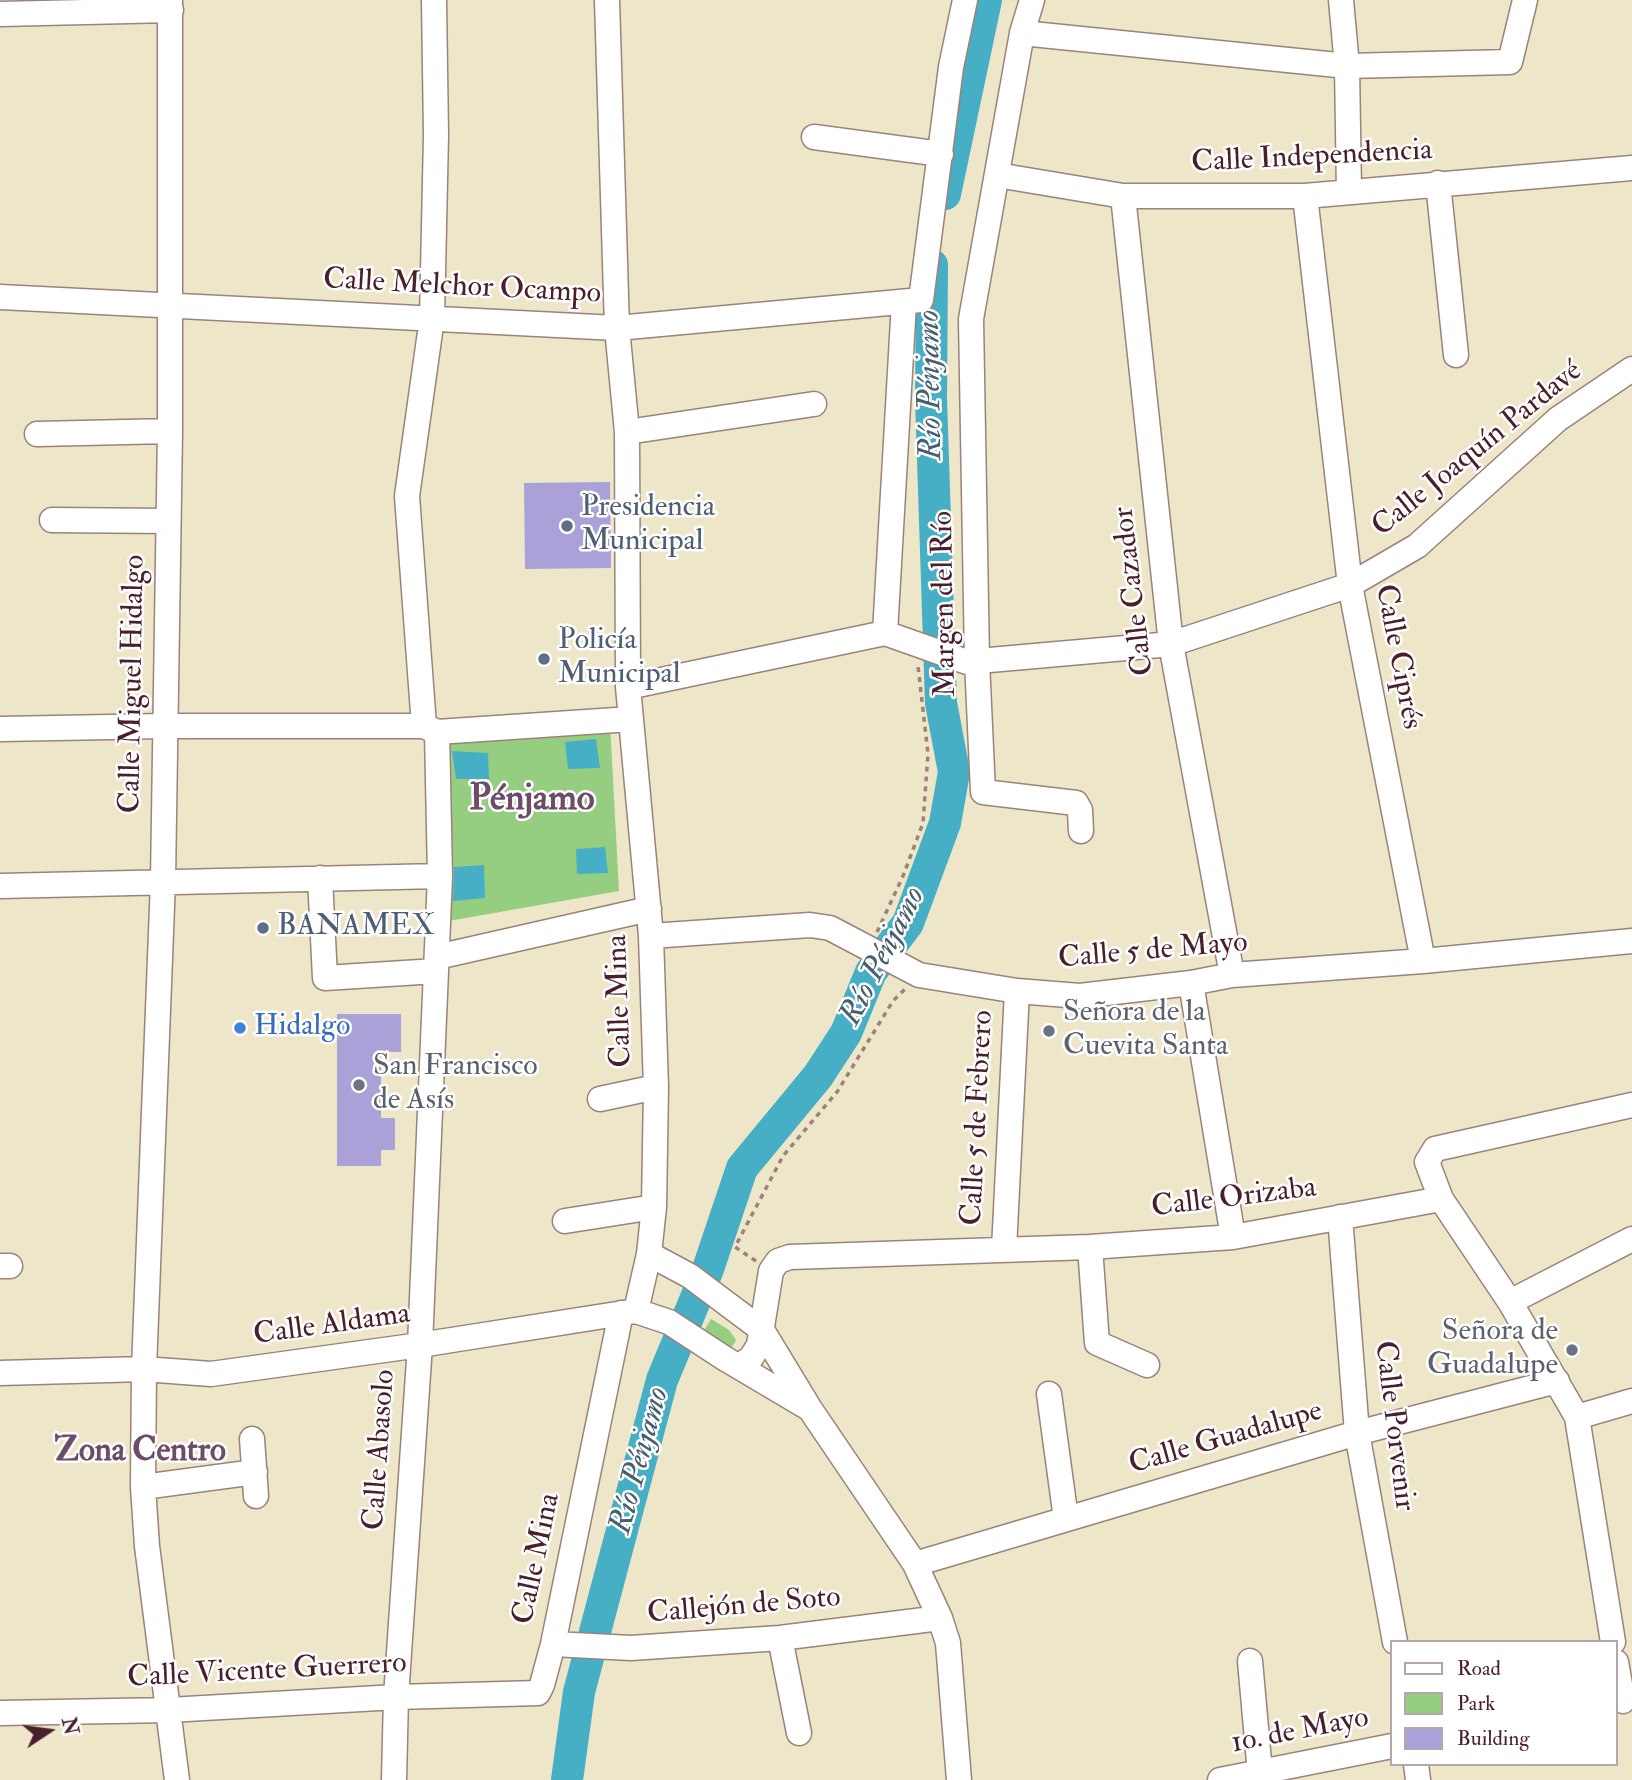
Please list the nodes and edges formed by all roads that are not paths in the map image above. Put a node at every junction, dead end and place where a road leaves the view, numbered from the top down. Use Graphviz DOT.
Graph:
graph roads {
  1 [pos="434,0"];
  2 [pos="607,0"];
  3 [pos="965,0"];
  4 [pos="1032,0"];
  5 [pos="1341,0"];
  6 [pos="1525,0"];
  7 [pos="171,5"];
  8 [pos="34,6"];
  9 [pos="0,15"];
  10 [pos="1022,33"];
  11 [pos="1347,66"];
  12 [pos="814,137"];
  13 [pos="941,154"];
  14 [pos="1632,168"];
  15 [pos="997,176"];
  16 [pos="1438,183"];
  17 [pos="1349,192"];
  18 [pos="1306,195"];
  19 [pos="1123,196"];
  20 [pos="0,297"];
  21 [pos="913,301"];
  22 [pos="171,306"];
  23 [pos="432,318"];
  24 [pos="617,328"];
  25 [pos="1456,355"];
  26 [pos="1632,369"];
  27 [pos="814,404"];
  28 [pos="170,430"];
  29 [pos="627,432"];
  30 [pos="37,434"];
  31 [pos="52,520"];
  32 [pos="168,521"];
  33 [pos="1350,585"];
  34 [pos="885,633"];
  35 [pos="1171,644"];
  36 [pos="972,661"];
  37 [pos="628,687"];
  38 [pos="631,719"];
  39 [pos="165,726"];
  40 [pos="0,729"];
  41 [pos="430,729"];
  42 [pos="1081,831"];
  43 [pos="440,876"];
  44 [pos="320,878"];
  45 [pos="163,881"];
  46 [pos="0,886"];
  47 [pos="649,909"];
  48 [pos="651,936"];
  49 [pos="1632,941"];
  50 [pos="1423,961"];
  51 [pos="437,964"];
  52 [pos="1232,975"];
  53 [pos="1191,983"];
  54 [pos="1017,991"];
  55 [pos="656,1087"];
  56 [pos="600,1099"];
  57 [pos="1632,1105"];
  58 [pos="1441,1199"];
  59 [pos="654,1208"];
  60 [pos="1340,1217"];
  61 [pos="565,1221"];
  62 [pos="1233,1237"];
  63 [pos="1632,1239"];
  64 [pos="1090,1247"];
  65 [pos="1004,1249"];
  66 [pos="649,1254"];
  67 [pos="1510,1302"];
  68 [pos="629,1312"];
  69 [pos="762,1330"];
  70 [pos="420,1345"];
  71 [pos="731,1362"];
  72 [pos="1147,1364"];
  73 [pos="144,1369"];
  74 [pos="0,1373"];
  75 [pos="1557,1381"];
  76 [pos="1049,1394"];
  77 [pos="1632,1401"];
  78 [pos="810,1409"];
  79 [pos="1577,1417"];
  80 [pos="1357,1433"];
  81 [pos="252,1439"];
  82 [pos="143,1487"];
  83 [pos="1066,1519"];
  84 [pos="915,1564"];
  85 [pos="940,1618"];
  86 [pos="780,1638"];
  87 [pos="1395,1640"];
  88 [pos="1613,1640"];
  89 [pos="553,1644"];
  90 [pos="1250,1661"];
  91 [pos="1618,1672"];
  92 [pos="538,1693"];
  93 [pos="396,1697"];
  94 [pos="1624,1701"];
  95 [pos="169,1710"];
  96 [pos="0,1713"];
  97 [pos="799,1733"];
  98 [pos="1390,1747"];
  99 [pos="1315,1772"];
  100 [pos="1260,1773"];
  101 [pos="177,1780"];
  102 [pos="394,1780"];
  103 [pos="959,1780"];
  104 [pos="1220,1780"];
  1 -- 23 [label="street, Calle Abasolo"];
  2 -- 24 [label="street, Calle Mina"];
  3 -- 13 [label="street"];
  4 -- 10 [label="street, Margen del Río"];
  5 -- 11 [label="street"];
  6 -- 11 [label="street"];
  7 -- 8 [label="street"];
  7 -- 22 [label="street, Calle Miguel Hidalgo"];
  8 -- 9 [label="street"];
  10 -- 11 [label="street"];
  10 -- 15 [label="street, Margen del Río"];
  11 -- 17 [label="street"];
  12 -- 13 [label="street"];
  13 -- 21 [label="street"];
  14 -- 16 [label="street, Calle Independencia"];
  15 -- 19 [label="street, Calle Independencia"];
  15 -- 36 [label="street, Margen del Río"];
  16 -- 17 [label="street, Calle Independencia"];
  16 -- 25 [label="street"];
  17 -- 18 [label="street, Calle Independencia"];
  18 -- 19 [label="street, Calle Independencia"];
  18 -- 33 [label="street, Calle Ciprés"];
  19 -- 35 [label="street, Calle Cazador"];
  20 -- 22 [label="street, Calle Melchor Ocampo"];
  21 -- 24 [label="street, Calle Melchor Ocampo"];
  21 -- 34 [label="street"];
  22 -- 23 [label="street, Calle Melchor Ocampo"];
  22 -- 28 [label="street, Calle Miguel Hidalgo"];
  23 -- 24 [label="street, Calle Melchor Ocampo"];
  23 -- 41 [label="street, Calle Abasolo"];
  24 -- 29 [label="street, Calle Mina"];
  26 -- 33 [label="street, Calle Joaquín Pardavé"];
  27 -- 29 [label="street"];
  28 -- 30 [label="street"];
  28 -- 32 [label="street, Calle Miguel Hidalgo"];
  29 -- 37 [label="street, Calle Mina"];
  31 -- 32 [label="street"];
  32 -- 39 [label="street, Calle Miguel Hidalgo"];
  33 -- 35 [label="street, Calle Joaquín Pardavé"];
  33 -- 50 [label="street, Calle Ciprés"];
  34 -- 36 [label="street, Calle Joaquín Pardavé"];
  34 -- 37 [label="street"];
  35 -- 36 [label="street, Calle Joaquín Pardavé"];
  35 -- 52 [label="street, Calle Cazador"];
  36 -- 42 [label="street, Margen del Río"];
  37 -- 38 [label="street, Calle Mina"];
  38 -- 41 [label="street"];
  38 -- 47 [label="street, Calle Mina"];
  39 -- 40 [label="street"];
  39 -- 41 [label="street"];
  39 -- 45 [label="street, Calle Miguel Hidalgo"];
  41 -- 43 [label="street, Calle Abasolo"];
  43 -- 44 [label="street"];
  43 -- 51 [label="street, Calle Abasolo"];
  44 -- 45 [label="street"];
  44 -- 51 [label="street"];
  45 -- 46 [label="street"];
  45 -- 73 [label="street, Calle Miguel Hidalgo"];
  47 -- 48 [label="street, Calle Mina"];
  47 -- 51 [label="street"];
  48 -- 54 [label="street, Calle 5 de Mayo"];
  48 -- 55 [label="street, Calle Mina"];
  49 -- 50 [label="street, Calle 5 de Mayo"];
  50 -- 52 [label="street, Calle 5 de Mayo"];
  51 -- 70 [label="street, Calle Abasolo"];
  52 -- 53 [label="street, Calle 5 de Mayo"];
  53 -- 54 [label="street, Calle 5 de Mayo"];
  53 -- 62 [label="street"];
  54 -- 65 [label="street, Calle 5 de Febrero"];
  55 -- 56 [label="street"];
  55 -- 59 [label="street, Calle Mina"];
  57 -- 58 [label="street"];
  58 -- 60 [label="street, Calle Orizaba"];
  58 -- 67 [label="street"];
  59 -- 61 [label="street"];
  59 -- 66 [label="street, Calle Mina"];
  60 -- 62 [label="street, Calle Orizaba"];
  60 -- 80 [label="street, Calle Porvenir"];
  62 -- 64 [label="street, Calle Orizaba"];
  63 -- 67 [label="street"];
  64 -- 65 [label="street, Calle Orizaba"];
  64 -- 72 [label="street"];
  65 -- 69 [label="street, Calle Orizaba"];
  66 -- 68 [label="street, Calle Mina"];
  66 -- 69 [label="street"];
  67 -- 75 [label="street"];
  68 -- 70 [label="street, Calle Aldama"];
  68 -- 71 [label="street, Calle Aldama"];
  68 -- 89 [label="street, Calle Mina"];
  69 -- 71 [label="street"];
  69 -- 78 [label="street"];
  70 -- 73 [label="street, Calle Aldama"];
  70 -- 93 [label="street, Calle Abasolo"];
  71 -- 78 [label="street, Calle Aldama"];
  73 -- 74 [label="street, Calle Aldama"];
  73 -- 82 [label="street, Calle Miguel Hidalgo"];
  75 -- 79 [label="street"];
  75 -- 80 [label="street, Calle Guadalupe"];
  76 -- 83 [label="street"];
  77 -- 79 [label="street"];
  78 -- 84 [label="street"];
  79 -- 88 [label="street"];
  80 -- 83 [label="street, Calle Guadalupe"];
  80 -- 87 [label="street, Calle Porvenir"];
  81 -- 82 [label="street"];
  82 -- 95 [label="street, Calle Miguel Hidalgo"];
  83 -- 84 [label="street, Calle Guadalupe"];
  84 -- 85 [label="street"];
  85 -- 86 [label="street, Callejón de Soto"];
  85 -- 103 [label="street"];
  86 -- 89 [label="street, Callejón de Soto"];
  86 -- 97 [label="street"];
  89 -- 92 [label="street, Calle Mina"];
  90 -- 100 [label="street"];
  91 -- 94 [label="street"];
  92 -- 93 [label="street, Calle Vicente Guerrero"];
  93 -- 95 [label="street, Calle Vicente Guerrero"];
  93 -- 102 [label="street, Calle Abasolo"];
  95 -- 96 [label="street, Calle Vicente Guerrero"];
  95 -- 101 [label="street, Calle Miguel Hidalgo"];
  98 -- 99 [label="street, 1o. de Mayo"];
  99 -- 100 [label="street, 1o. de Mayo"];
  100 -- 104 [label="street, 1o. de Mayo"];
}
